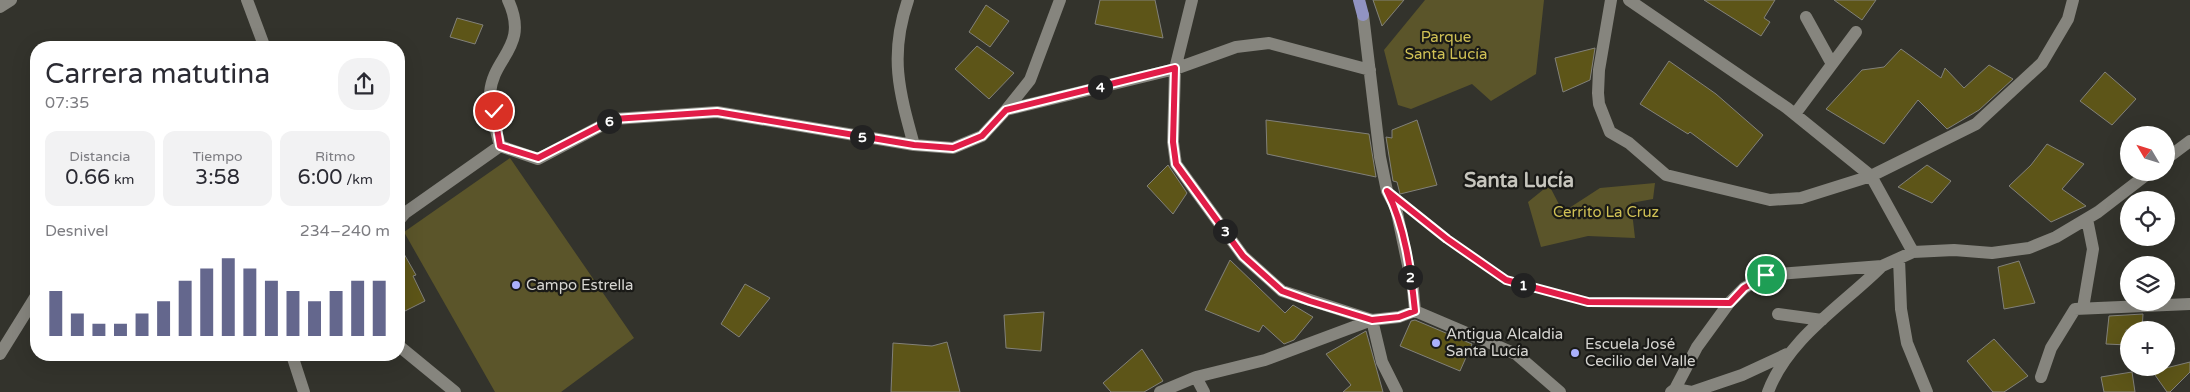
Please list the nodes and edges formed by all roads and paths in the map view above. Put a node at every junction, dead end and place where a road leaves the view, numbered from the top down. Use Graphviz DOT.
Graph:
graph roads {
  1 [pos="10,0"];
  2 [pos="247,0"];
  3 [pos="508,0"];
  4 [pos="908,0"];
  5 [pos="1060,0"];
  6 [pos="1192,0"];
  7 [pos="1359,0"];
  8 [pos="1611,0"];
  9 [pos="1629,0"];
  10 [pos="2073,0"];
  11 [pos="0,7"];
  12 [pos="1363,14"];
  13 [pos="1806,17"];
  14 [pos="1856,32"];
  15 [pos="262,41"];
  16 [pos="1832,64"];
  17 [pos="1175,68"];
  18 [pos="1370,70"];
  19 [pos="1006,110"];
  20 [pos="1796,114"];
  21 [pos="2190,141"];
  22 [pos="914,145"];
  23 [pos="500,146"];
  24 [pos="2175,152"];
  25 [pos="1871,176"];
  26 [pos="2138,181"];
  27 [pos="1410,209"];
  28 [pos="405,213"];
  29 [pos="2087,219"];
  30 [pos="1913,252"];
  31 [pos="1899,258"];
  32 [pos="1882,266"];
  33 [pos="1730,303"];
  34 [pos="2190,304"];
  35 [pos="30,306"];
  36 [pos="2083,308"];
  37 [pos="1415,311"];
  38 [pos="1778,314"];
  39 [pos="1372,320"];
  40 [pos="1822,320"];
  41 [pos="405,351"];
  42 [pos="1792,352"];
  43 [pos="0,354"];
  44 [pos="294,361"];
  45 [pos="1196,377"];
  46 [pos="2041,377"];
  47 [pos="1673,390"];
  48 [pos="304,392"];
  49 [pos="455,392"];
  50 [pos="1160,392"];
  51 [pos="1204,392"];
  52 [pos="1397,392"];
  53 [pos="1560,392"];
  54 [pos="1768,392"];
  55 [pos="1927,392"];
  1 -- 11 [label="street"];
  2 -- 15 [label="street"];
  3 -- 23 [label="street"];
  4 -- 22 [label="street"];
  5 -- 19 [label="street"];
  6 -- 17 [label="street"];
  7 -- 12 [label="main road"];
  8 -- 25 [label="street"];
  9 -- 20 [label="street"];
  10 -- 25 [label="street"];
  12 -- 18 [label="street"];
  13 -- 16 [label="street"];
  14 -- 16 [label="street"];
  16 -- 20 [label="street"];
  17 -- 18 [label="street"];
  17 -- 19 [label="street"];
  17 -- 39 [label="street"];
  18 -- 37 [label="street"];
  19 -- 22 [label="street"];
  20 -- 25 [label="street"];
  21 -- 24 [label="street"];
  22 -- 23 [label="street"];
  23 -- 28 [label="street"];
  25 -- 30 [label="street"];
  26 -- 29 [label="street"];
  27 -- 33 [label="path"];
  29 -- 30 [label="street"];
  29 -- 36 [label="street"];
  30 -- 31 [label="street"];
  31 -- 32 [label="street"];
  31 -- 55 [label="street"];
  32 -- 33 [label="street"];
  32 -- 40 [label="street"];
  33 -- 47 [label="street"];
  34 -- 36 [label="street"];
  35 -- 43 [label="street"];
  36 -- 46 [label="street"];
  37 -- 39 [label="street"];
  37 -- 53 [label="street"];
  38 -- 40 [label="street"];
  39 -- 45 [label="street"];
  39 -- 52 [label="street"];
  40 -- 42 [label="street"];
  41 -- 49 [label="street"];
  42 -- 47 [label="street"];
  42 -- 54 [label="street"];
  44 -- 48 [label="street"];
  45 -- 50 [label="street"];
  45 -- 51 [label="street"];
}
